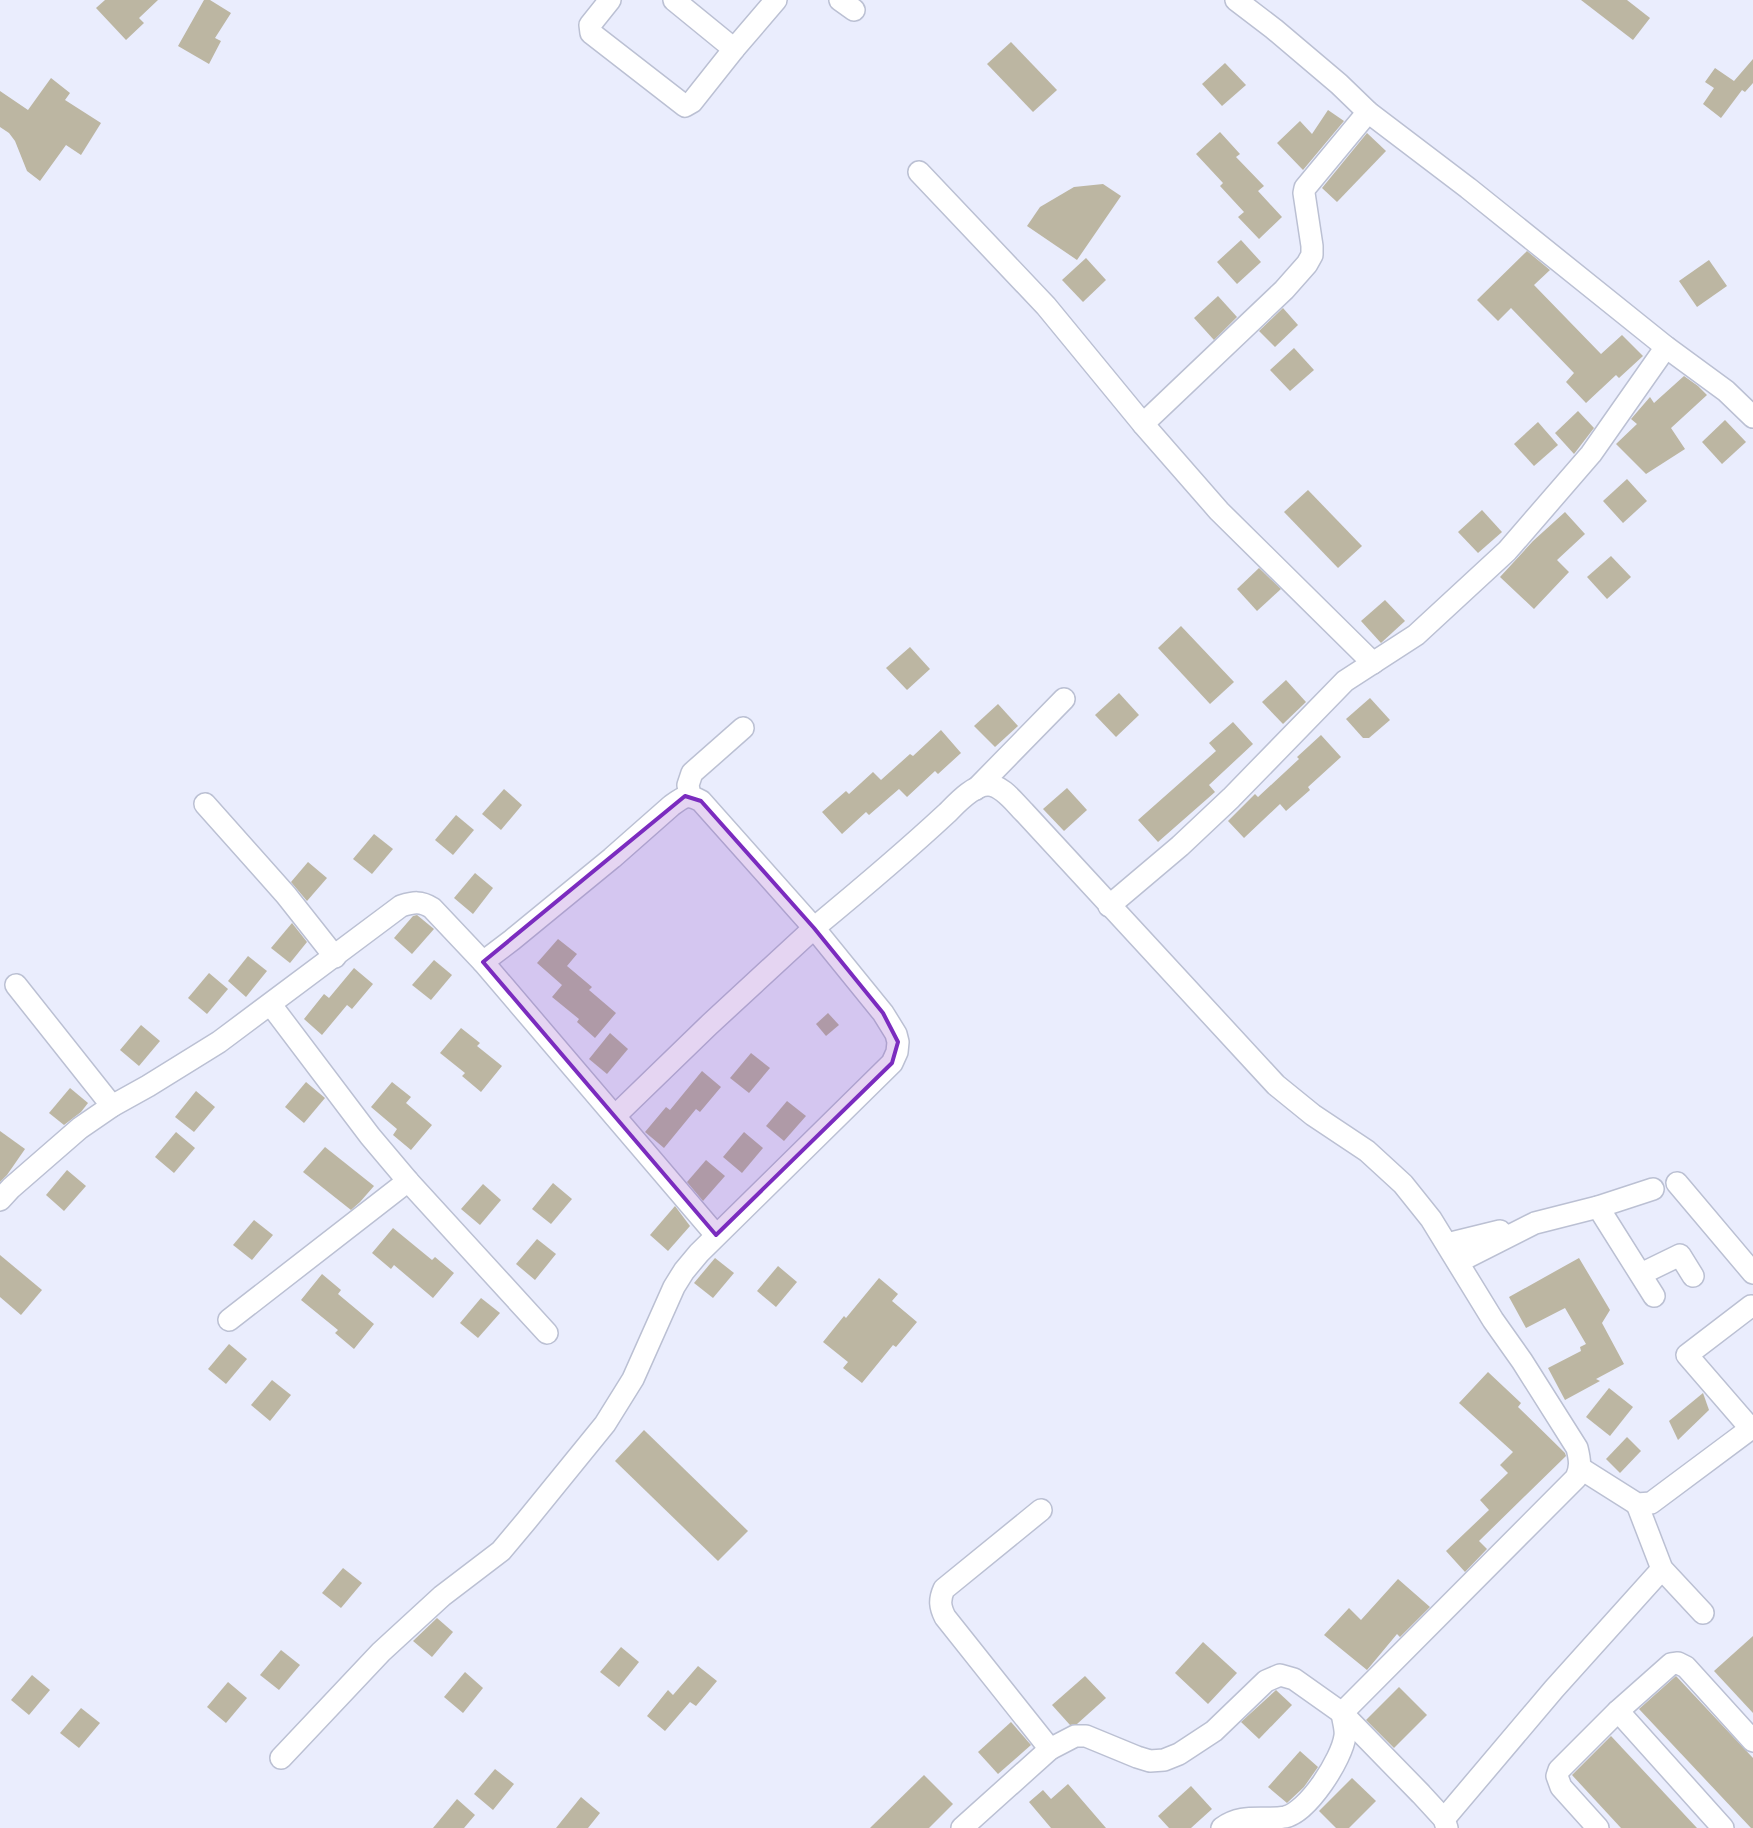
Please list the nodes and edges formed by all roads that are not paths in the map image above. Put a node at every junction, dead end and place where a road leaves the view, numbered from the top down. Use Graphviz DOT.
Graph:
graph roads {
  1 [pos="610,0"];
  2 [pos="674,0"];
  3 [pos="776,0"];
  4 [pos="1236,0"];
  5 [pos="734,49"];
  6 [pos="1368,112"];
  7 [pos="919,172"];
  8 [pos="1666,347"];
  9 [pos="1753,417"];
  10 [pos="1143,424"];
  11 [pos="1373,663"];
  12 [pos="1064,698"];
  13 [pos="743,728"];
  14 [pos="976,789"];
  15 [pos="690,796"];
  16 [pos="205,804"];
  17 [pos="1109,906"];
  18 [pos="814,928"];
  19 [pos="335,957"];
  20 [pos="483,962"];
  21 [pos="16,985"];
  22 [pos="271,1005"];
  23 [pos="112,1106"];
  24 [pos="615,1116"];
  25 [pos="408,1181"];
  26 [pos="1677,1182"];
  27 [pos="1653,1189"];
  28 [pos="0,1200"];
  29 [pos="1598,1207"];
  30 [pos="716,1235"];
  31 [pos="1452,1253"];
  32 [pos="1753,1273"];
  33 [pos="1641,1274"];
  34 [pos="1693,1276"];
  35 [pos="1654,1296"];
  36 [pos="1751,1306"];
  37 [pos="229,1320"];
  38 [pos="547,1333"];
  39 [pos="1752,1428"];
  40 [pos="1580,1468"];
  41 [pos="1637,1504"];
  42 [pos="1041,1510"];
  43 [pos="1662,1569"];
  44 [pos="1703,1613"];
  45 [pos="1618,1711"];
  46 [pos="1342,1713"];
  47 [pos="1753,1741"];
  48 [pos="1050,1749"];
  49 [pos="281,1758"];
  50 [pos="1446,1824"];
  51 [pos="962,1828"];
  52 [pos="1222,1828"];
  53 [pos="1598,1828"];
  54 [pos="1724,1828"];
  1 -- 5 [label="street"];
  2 -- 5 [label="street"];
  3 -- 5 [label="street"];
  4 -- 6 [label="street"];
  6 -- 8 [label="street"];
  6 -- 10 [label="street"];
  7 -- 10 [label="street"];
  8 -- 9 [label="street"];
  8 -- 11 [label="street"];
  10 -- 11 [label="street"];
  11 -- 17 [label="street"];
  12 -- 14 [label="street"];
  13 -- 15 [label="street"];
  14 -- 17 [label="street"];
  14 -- 18 [label="street"];
  15 -- 18 [label="street"];
  15 -- 20 [label="street"];
  16 -- 19 [label="street"];
  17 -- 31 [label="street"];
  18 -- 24 [label="street"];
  18 -- 30 [label="street"];
  19 -- 20 [label="street"];
  19 -- 22 [label="street"];
  20 -- 24 [label="street"];
  21 -- 23 [label="street"];
  22 -- 23 [label="street"];
  22 -- 25 [label="street"];
  23 -- 28 [label="street"];
  24 -- 30 [label="street"];
  25 -- 37 [label="street"];
  25 -- 38 [label="street"];
  26 -- 32 [label="street"];
  27 -- 29 [label="street"];
  29 -- 31 [label="street"];
  29 -- 33 [label="street"];
  30 -- 49 [label="street"];
  31 -- 40 [label="street"];
  33 -- 34 [label="street"];
  33 -- 35 [label="street"];
  36 -- 39 [label="street"];
  39 -- 41 [label="street"];
  40 -- 41 [label="street"];
  40 -- 46 [label="street"];
  41 -- 43 [label="street"];
  42 -- 48 [label="street"];
  43 -- 44 [label="street"];
  43 -- 50 [label="street"];
  45 -- 47 [label="street"];
  45 -- 53 [label="street"];
  45 -- 54 [label="street"];
  46 -- 48 [label="street"];
  46 -- 50 [label="street"];
  46 -- 52 [label="street"];
  48 -- 51 [label="street"];
}
